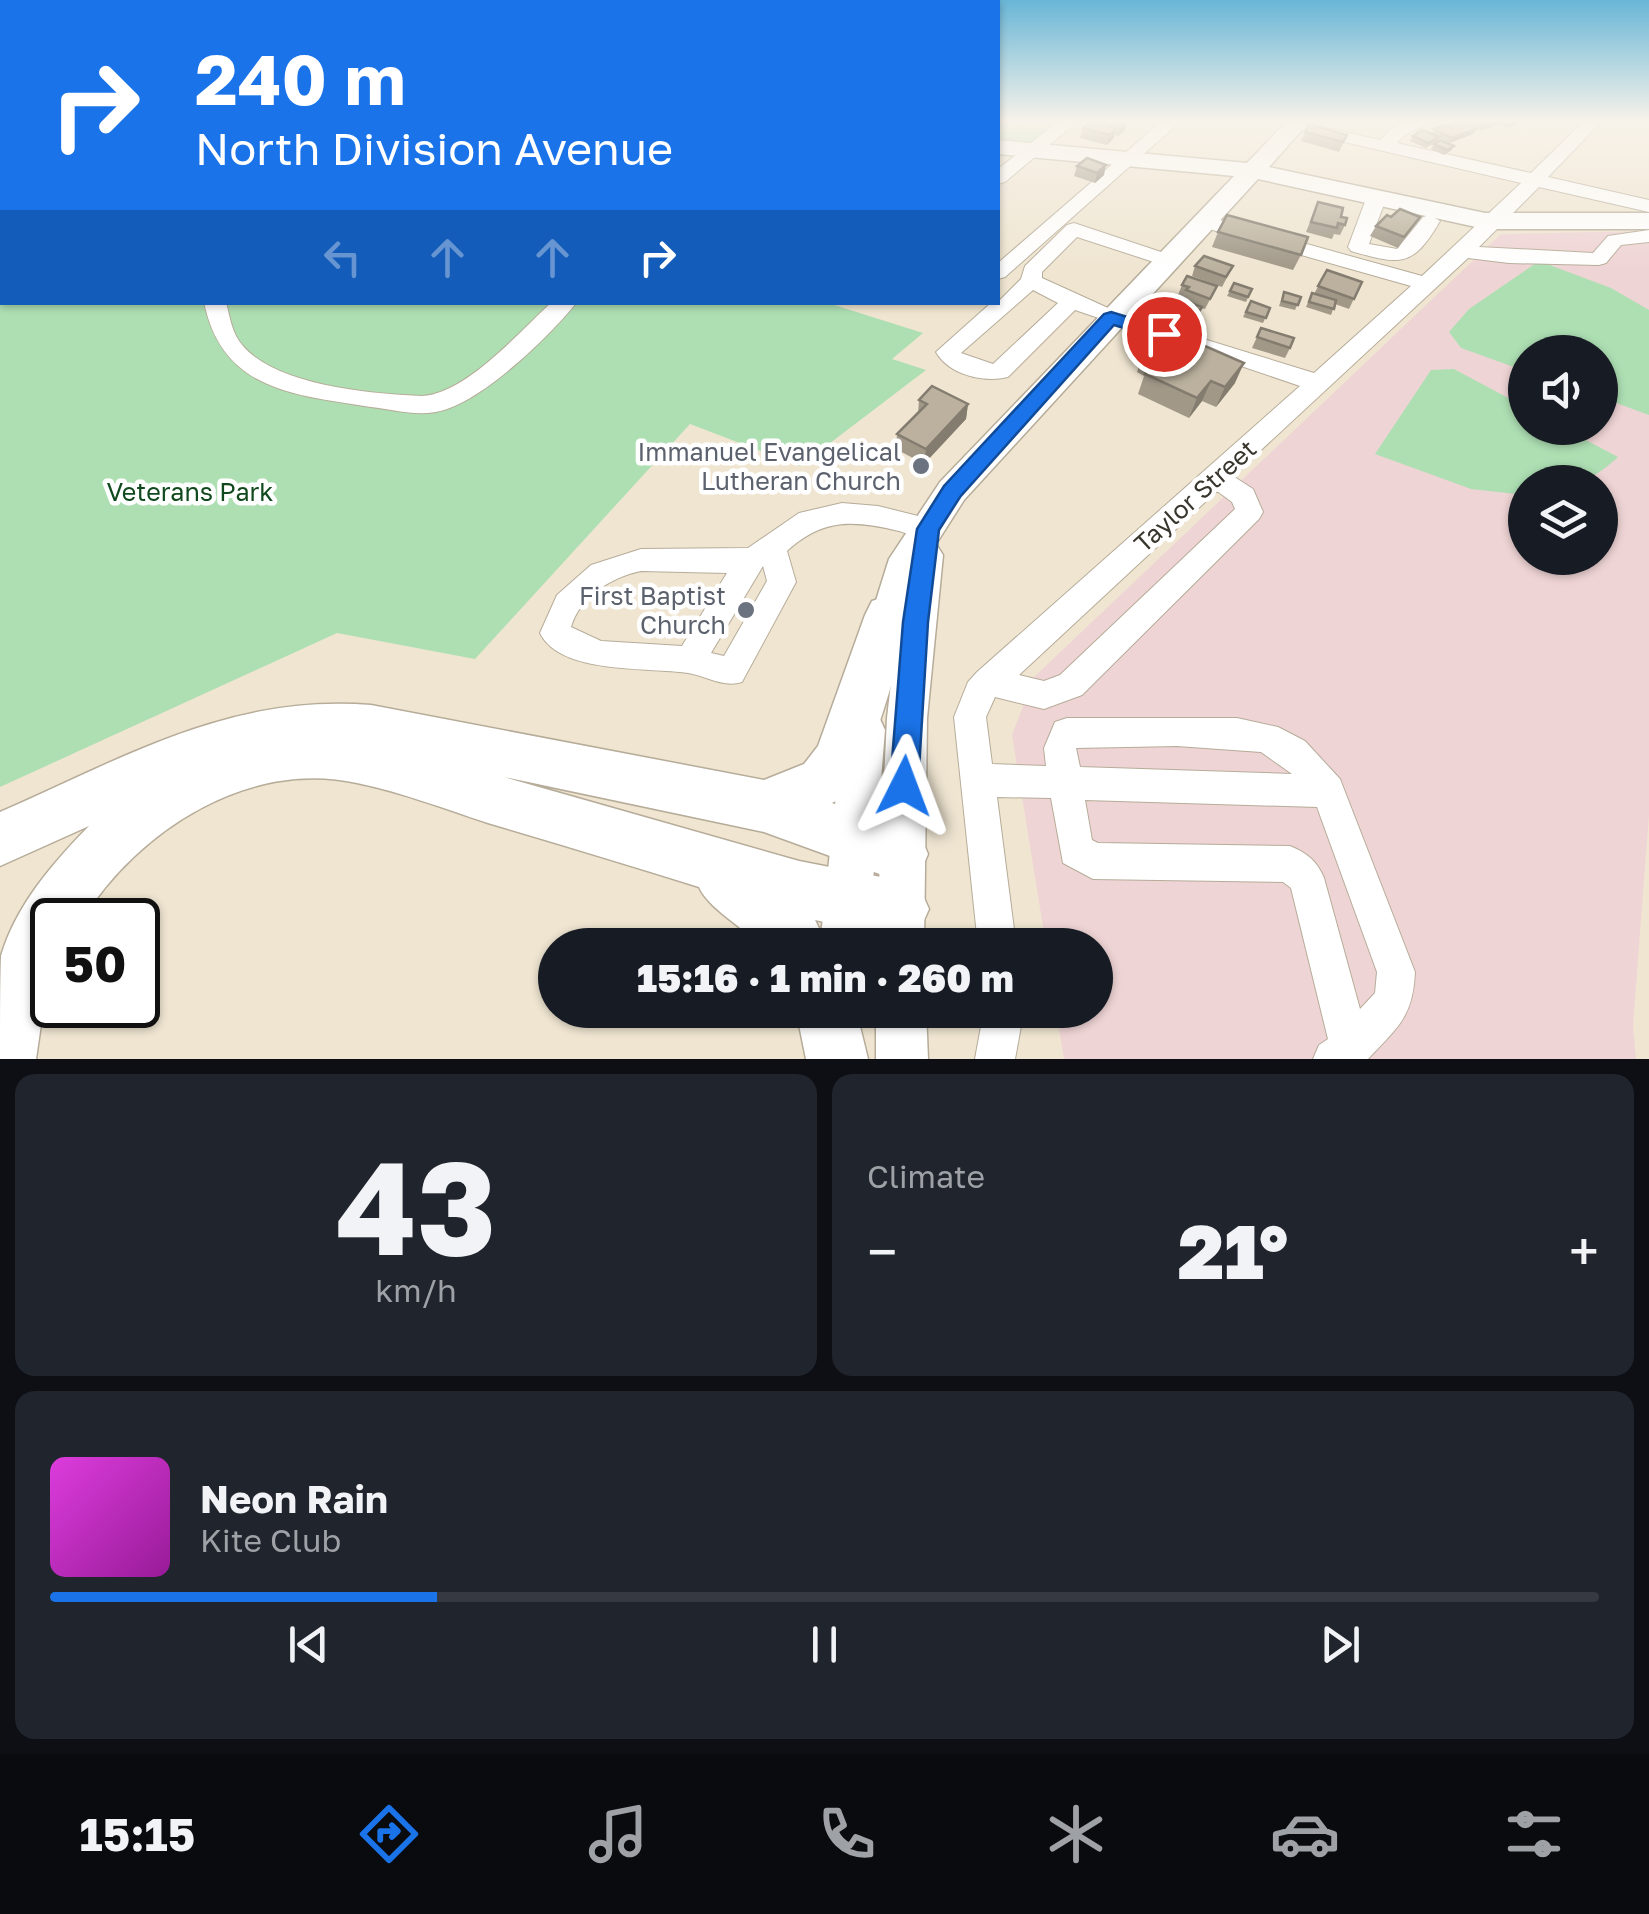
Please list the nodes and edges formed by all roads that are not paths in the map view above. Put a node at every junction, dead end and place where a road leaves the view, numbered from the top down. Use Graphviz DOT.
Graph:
graph roads {
  1 [pos="1116,170"];
  2 [pos="1252,170"];
  3 [pos="1254,170"];
  4 [pos="1493,170"];
  5 [pos="1545,170"];
  6 [pos="1536,180"];
  7 [pos="1375,202"];
  8 [pos="1649,206"];
  9 [pos="1433,217"];
  10 [pos="1202,221"];
  11 [pos="1649,221"];
  12 [pos="1493,222"];
  13 [pos="1649,236"];
  14 [pos="1463,251"];
  15 [pos="1166,260"];
  16 [pos="1000,271"];
  17 [pos="1031,281"];
  18 [pos="1426,284"];
  19 [pos="1072,301"];
  20 [pos="215,305"];
  21 [pos="563,305"];
  22 [pos="1111,318"];
  23 [pos="1318,384"];
  24 [pos="1216,478"];
  25 [pos="928,529"];
  26 [pos="762,554"];
  27 [pos="888,616"];
  28 [pos="690,660"];
  29 [pos="988,682"];
  30 [pos="977,780"];
  31 [pos="1066,783"];
  32 [pos="1328,791"];
  33 [pos="764,806"];
  34 [pos="851,838"];
  35 [pos="0,839"];
  36 [pos="631,840"];
  37 [pos="901,854"];
  38 [pos="845,922"];
  39 [pos="900,927"];
  40 [pos="784,928"];
  41 [pos="995,928"];
  42 [pos="831,1028"];
  43 [pos="841,1028"];
  44 [pos="901,1028"];
  45 [pos="1003,1028"];
  46 [pos="1342,1054"];
  47 [pos="6,1059"];
  48 [pos="840,1059"];
  49 [pos="902,1059"];
  50 [pos="995,1059"];
  1 -- 16 [label="street"];
  2 -- 10 [label="main road"];
  3 -- 7 [label="main road"];
  4 -- 6 [label="street"];
  5 -- 6 [label="street, Taylor Street"];
  6 -- 8 [label="street"];
  6 -- 12 [label="street, Taylor Street"];
  7 -- 9 [label="main road"];
  7 -- 9 [label="street"];
  9 -- 12 [label="main road"];
  10 -- 15 [label="main road"];
  10 -- 18 [label="street"];
  11 -- 12 [label="main road"];
  12 -- 14 [label="street, Taylor Street"];
  13 -- 14 [label="street"];
  14 -- 18 [label="street, Taylor Street"];
  15 -- 17 [label="street"];
  15 -- 22 [label="main road"];
  17 -- 19 [label="street"];
  17 -- 19 [label="street"];
  18 -- 23 [label="street, Taylor Street"];
  19 -- 22 [label="street"];
  20 -- 21 [label="street"];
  22 -- 23 [label="street"];
  22 -- 25 [label="main road"];
  23 -- 24 [label="street, Taylor Street"];
  24 -- 29 [label="street, Taylor Street"];
  24 -- 29 [label="street"];
  25 -- 26 [label="street"];
  25 -- 27 [label="main road"];
  25 -- 37 [label="main road"];
  26 -- 28 [label="street"];
  26 -- 28 [label="street"];
  26 -- 28 [label="street"];
  27 -- 33 [label="highway"];
  27 -- 34 [label="main road"];
  29 -- 30 [label="street, Taylor Street"];
  30 -- 31 [label="street"];
  30 -- 41 [label="street, Taylor Street"];
  31 -- 32 [label="street"];
  31 -- 32 [label="street"];
  31 -- 46 [label="street"];
  32 -- 46 [label="street"];
  33 -- 34 [label="highway"];
  33 -- 35 [label="highway"];
  34 -- 37 [label="highway"];
  34 -- 38 [label="main road"];
  36 -- 38 [label="highway"];
  36 -- 40 [label="highway"];
  36 -- 47 [label="highway"];
  37 -- 39 [label="main road"];
  38 -- 39 [label="highway"];
  42 -- 48 [label="highway"];
  43 -- 48 [label="main road"];
  44 -- 49 [label="main road"];
  45 -- 50 [label="street"];
}
